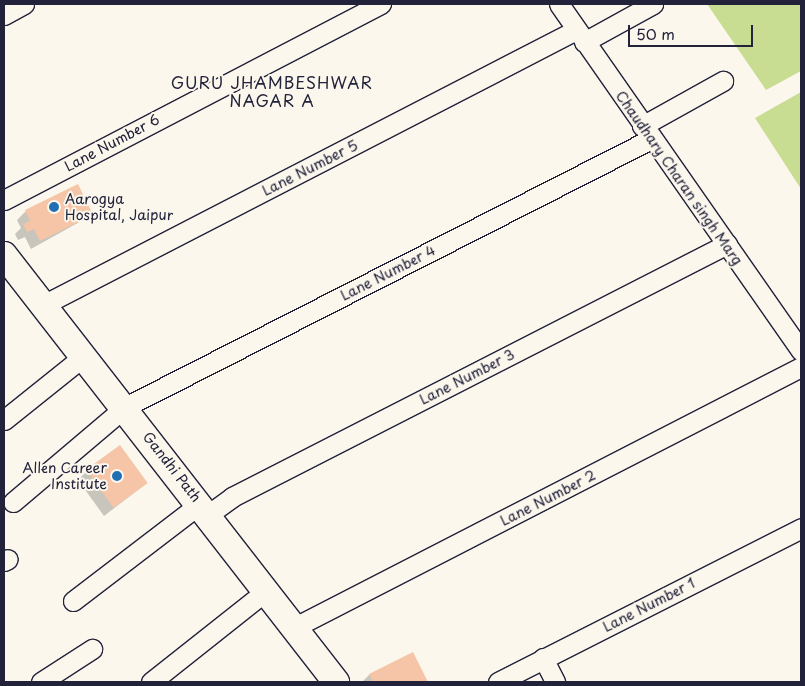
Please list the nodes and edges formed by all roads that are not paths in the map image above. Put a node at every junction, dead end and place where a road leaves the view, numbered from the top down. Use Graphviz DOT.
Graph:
graph roads {
  1 [pos="24,4"];
  2 [pos="381,4"];
  3 [pos="559,4"];
  4 [pos="653,4"];
  5 [pos="4,15"];
  6 [pos="580,36"];
  7 [pos="723,81"];
  8 [pos="646,132"];
  9 [pos="4,200"];
  10 [pos="727,244"];
  11 [pos="6,262"];
  12 [pos="43,305"];
  13 [pos="801,350"];
  14 [pos="84,356"];
  15 [pos="801,368"];
  16 [pos="125,406"];
  17 [pos="4,420"];
  18 [pos="13,502"];
  19 [pos="205,509"];
  20 [pos="801,528"];
  21 [pos="267,590"];
  22 [pos="73,601"];
  23 [pos="295,627"];
  24 [pos="92,649"];
  25 [pos="543,658"];
  26 [pos="41,682"];
  27 [pos="151,682"];
  28 [pos="336,682"];
  29 [pos="498,682"];
  30 [pos="555,682"];
  1 -- 5 [label="street"];
  2 -- 9 [label="street, Lane Number 6"];
  3 -- 6 [label="street, Chaudhary Charan singh Marg"];
  4 -- 6 [label="street, Lane Number 5"];
  6 -- 8 [label="street, Chaudhary Charan singh Marg"];
  6 -- 12 [label="street, Lane Number 5"];
  7 -- 8 [label="street, Lane Number 4"];
  8 -- 10 [label="street, Chaudhary Charan singh Marg"];
  8 -- 16 [label="street, Lane Number 4"];
  10 -- 13 [label="street, Chaudhary Charan singh Marg"];
  10 -- 19 [label="street, Lane Number 3"];
  11 -- 12 [label="street, Gandhi Path"];
  12 -- 14 [label="street, Gandhi Path"];
  14 -- 16 [label="street, Gandhi Path"];
  14 -- 17 [label="street"];
  15 -- 23 [label="street, Lane Number 2"];
  16 -- 18 [label="street, Lane Number 4"];
  16 -- 19 [label="street, Gandhi Path"];
  19 -- 21 [label="street, Gandhi Path"];
  19 -- 22 [label="street, Lane Number 3"];
  20 -- 25 [label="street, Lane Number 1"];
  21 -- 23 [label="street, Gandhi Path"];
  21 -- 27 [label="street"];
  23 -- 28 [label="street, Gandhi Path"];
  24 -- 26 [label="street"];
  25 -- 29 [label="street, Lane Number 1"];
  25 -- 30 [label="street"];
}
